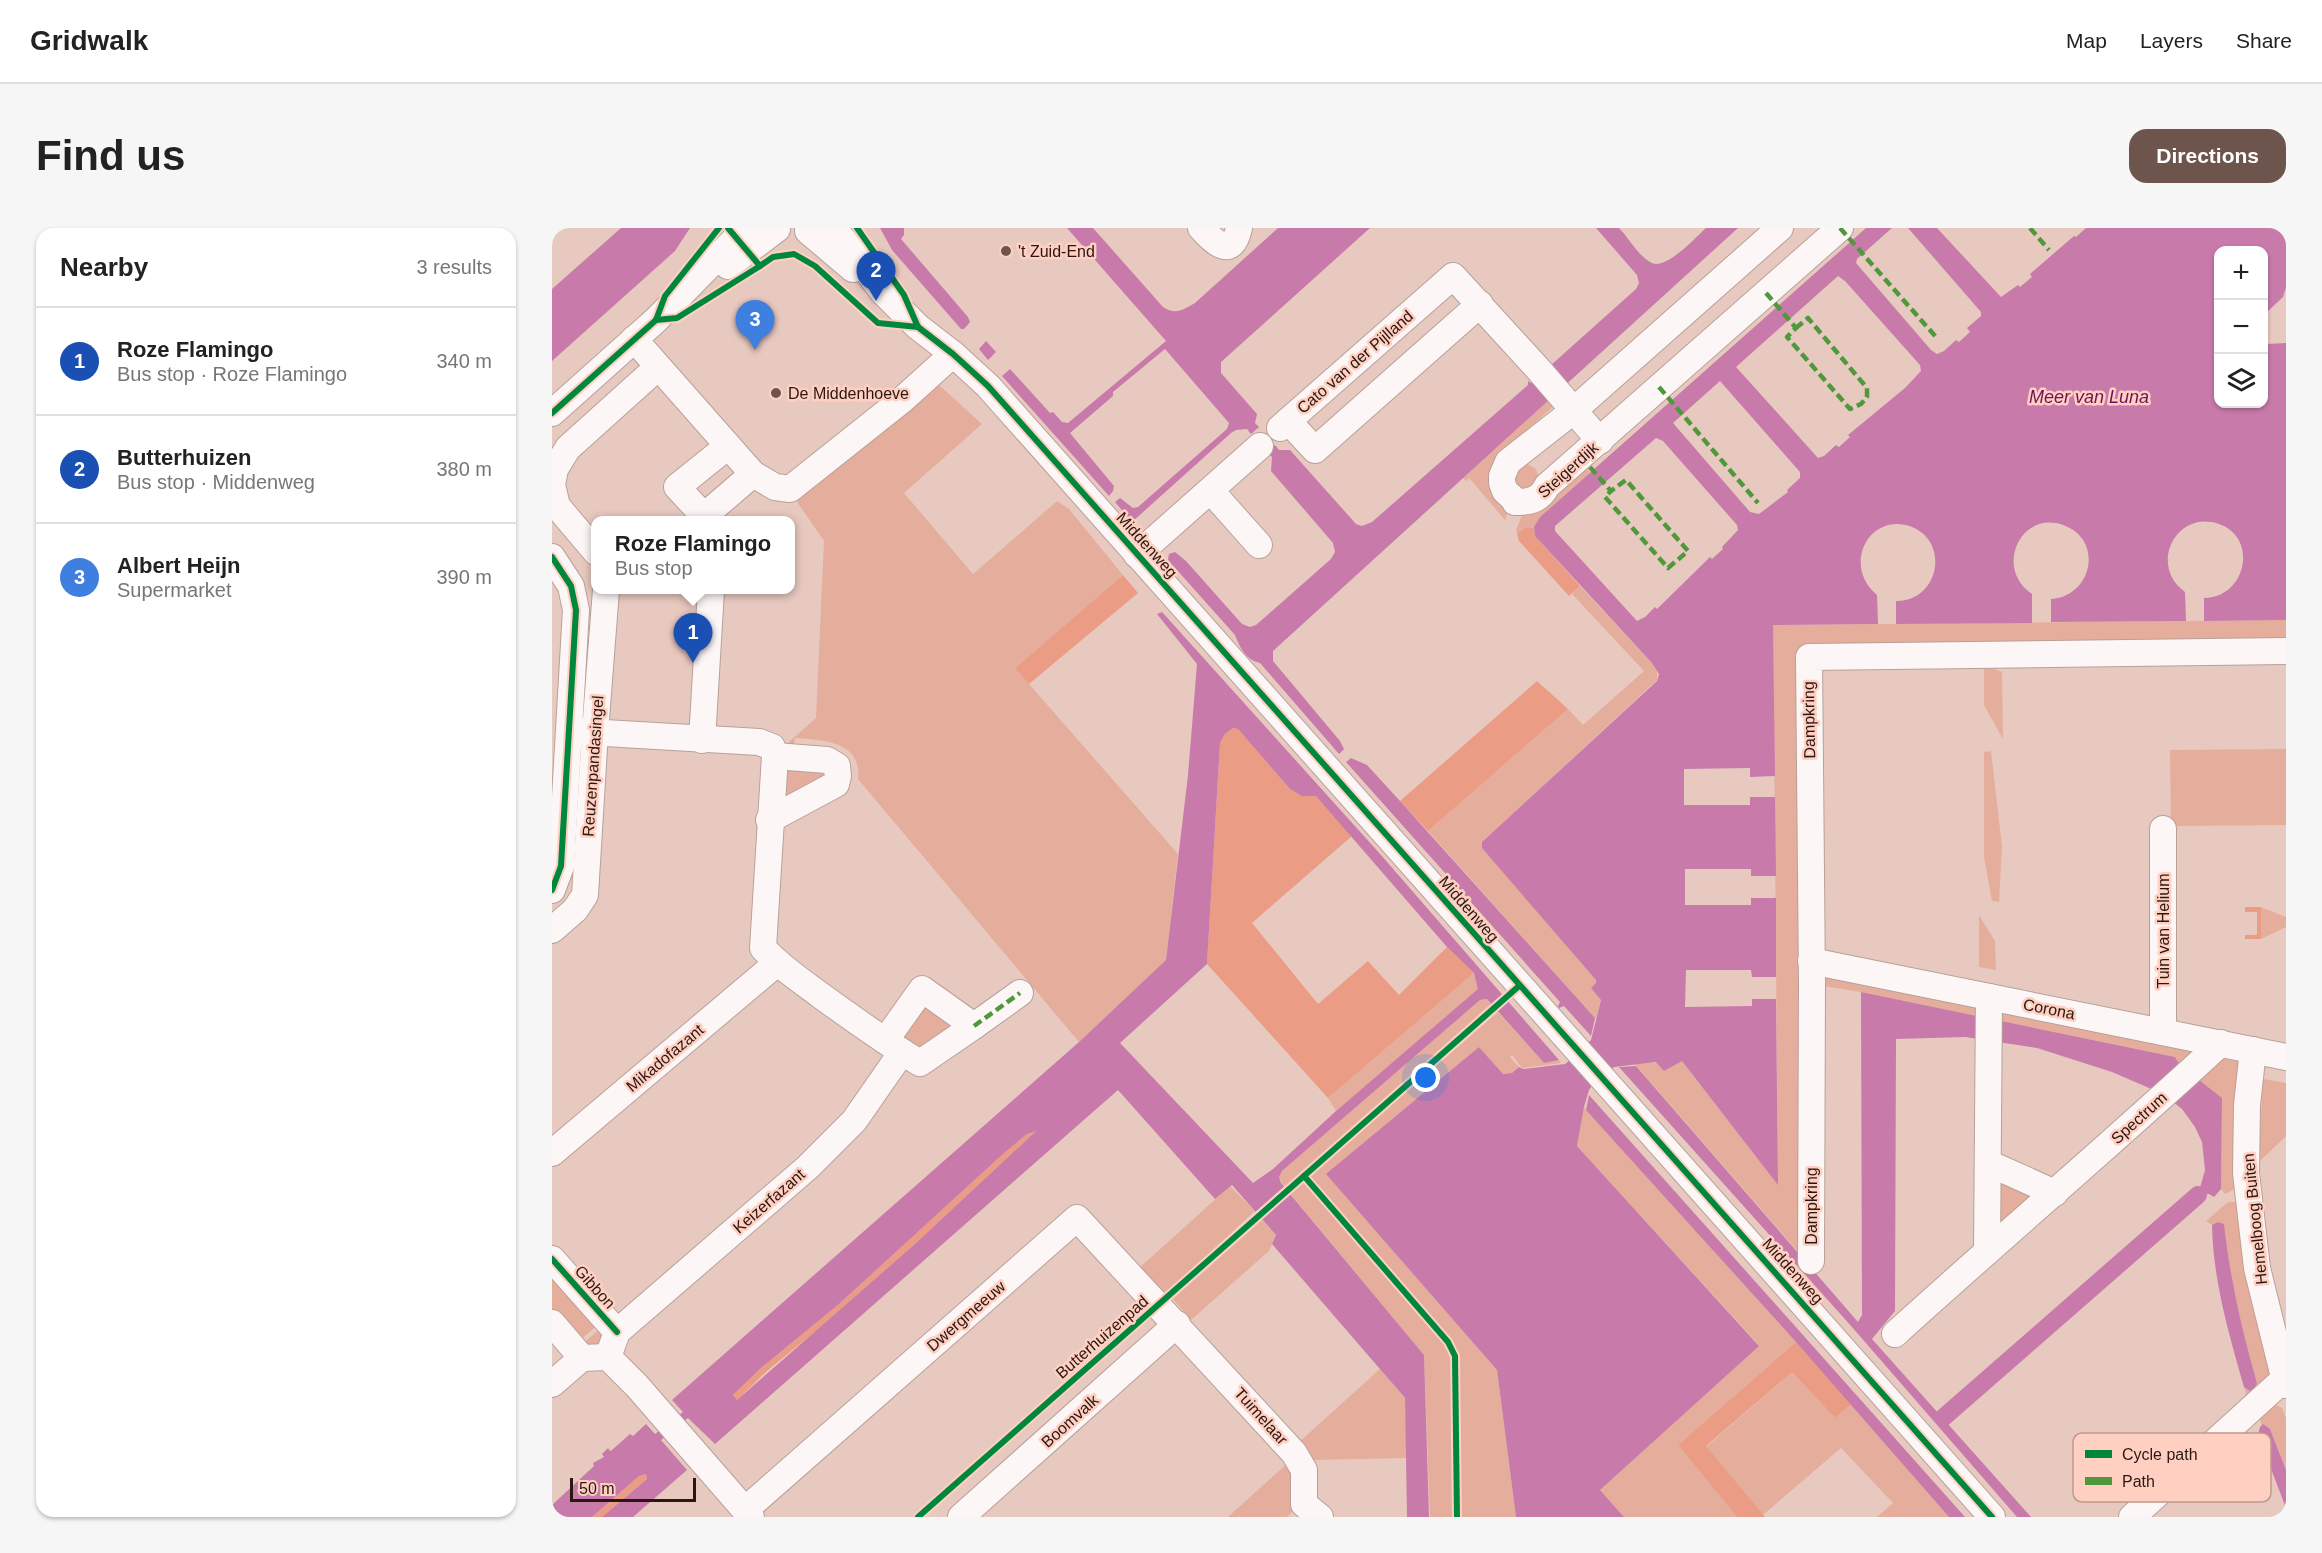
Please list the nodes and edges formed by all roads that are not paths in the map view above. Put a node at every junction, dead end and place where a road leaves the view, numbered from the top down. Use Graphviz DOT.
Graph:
graph roads {
  1 [pos="746,228"];
  2 [pos="776,228"];
  3 [pos="834,228"];
  4 [pos="1201,228"];
  5 [pos="1239,228"];
  6 [pos="1780,228"];
  7 [pos="1840,228"];
  8 [pos="810,230"];
  9 [pos="871,278"];
  10 [pos="1480,304"];
  11 [pos="656,320"];
  12 [pos="634,339"];
  13 [pos="953,354"];
  14 [pos="658,367"];
  15 [pos="1567,404"];
  16 [pos="552,413"];
  17 [pos="1599,441"];
  18 [pos="728,446"];
  19 [pos="1260,446"];
  20 [pos="753,474"];
  21 [pos="1211,491"];
  22 [pos="703,516"];
  23 [pos="707,516"];
  24 [pos="1259,545"];
  25 [pos="591,546"];
  26 [pos="1137,555"];
  27 [pos="552,557"];
  28 [pos="605,594"];
  29 [pos="711,594"];
  30 [pos="2286,651"];
  31 [pos="582,732"];
  32 [pos="702,740"];
  33 [pos="775,756"];
  34 [pos="769,820"];
  35 [pos="2163,829"];
  36 [pos="552,890"];
  37 [pos="552,930"];
  38 [pos="1812,961"];
  39 [pos="777,963"];
  40 [pos="1020,993"];
  41 [pos="1990,1019"];
  42 [pos="974,1026"];
  43 [pos="2163,1032"];
  44 [pos="2222,1043"];
  45 [pos="893,1046"];
  46 [pos="2253,1050"];
  47 [pos="2286,1057"];
  48 [pos="552,1153"];
  49 [pos="1988,1163"];
  50 [pos="2055,1193"];
  51 [pos="1987,1251"];
  52 [pos="552,1259"];
  53 [pos="1811,1261"];
  54 [pos="552,1323"];
  55 [pos="1177,1324"];
  56 [pos="617,1332"];
  57 [pos="1896,1335"];
  58 [pos="608,1357"];
  59 [pos="582,1358"];
  60 [pos="2285,1382"];
  61 [pos="552,1384"];
  62 [pos="2227,1433"];
  63 [pos="2149,1502"];
  64 [pos="748,1514"];
  65 [pos="961,1517"];
  66 [pos="1320,1517"];
  67 [pos="1992,1517"];
  68 [pos="2132,1517"];
  1 -- 11 [label="street"];
  2 -- 8 [label="street"];
  2 -- 11 [label="street"];
  3 -- 9 [label="street, Middenweg"];
  4 -- 5 [label="street"];
  6 -- 15 [label="street, Steigerdijk"];
  7 -- 17 [label="street, Steigerdijk"];
  8 -- 9 [label="street, Middenweg"];
  9 -- 13 [label="street, Middenweg"];
  10 -- 10 [label="street, Cato van der Pijlland"];
  10 -- 15 [label="street, Cato van der Pijlland"];
  11 -- 12 [label="street"];
  12 -- 14 [label="street"];
  12 -- 16 [label="street"];
  13 -- 20 [label="street"];
  13 -- 26 [label="street, Middenweg"];
  14 -- 18 [label="street"];
  14 -- 25 [label="street"];
  15 -- 17 [label="street, Cato van der Pijlland"];
  15 -- 17 [label="street, Steigerdijk"];
  18 -- 20 [label="street"];
  18 -- 22 [label="street"];
  19 -- 21 [label="street"];
  20 -- 23 [label="street"];
  21 -- 24 [label="street"];
  21 -- 26 [label="street"];
  26 -- 67 [label="street, Middenweg"];
  27 -- 31 [label="street, Reuzenpandasingel"];
  28 -- 31 [label="street, Reuzenpandasingel"];
  29 -- 32 [label="street"];
  30 -- 38 [label="street, Dampkring"];
  31 -- 32 [label="street"];
  31 -- 36 [label="street, Reuzenpandasingel"];
  31 -- 37 [label="street, Reuzenpandasingel"];
  32 -- 33 [label="street"];
  33 -- 34 [label="street"];
  33 -- 34 [label="street"];
  34 -- 39 [label="street"];
  35 -- 43 [label="street, Tuin van Helium"];
  38 -- 41 [label="street, Corona"];
  38 -- 53 [label="street, Dampkring"];
  39 -- 45 [label="street"];
  39 -- 48 [label="street, Mikadofazant"];
  40 -- 42 [label="street"];
  41 -- 43 [label="street, Corona"];
  41 -- 49 [label="street"];
  42 -- 45 [label="street"];
  42 -- 45 [label="street, Keizerfazant"];
  43 -- 44 [label="street, Corona"];
  44 -- 46 [label="street, Corona"];
  44 -- 50 [label="street, Spectrum"];
  45 -- 56 [label="street, Keizerfazant"];
  46 -- 47 [label="street, Corona"];
  46 -- 60 [label="street, Hemelboog Buiten"];
  49 -- 50 [label="street"];
  49 -- 51 [label="street"];
  50 -- 51 [label="street, Spectrum"];
  51 -- 57 [label="street, Spectrum"];
  52 -- 56 [label="street, Gibbon"];
  54 -- 59 [label="street"];
  55 -- 64 [label="street, Dwergmeeuw"];
  55 -- 65 [label="street, Boomvalk"];
  55 -- 66 [label="street, Tuimelaar"];
  56 -- 58 [label="street, Gibbon"];
  58 -- 59 [label="street"];
  58 -- 64 [label="street"];
  59 -- 61 [label="street"];
  60 -- 62 [label="street"];
  63 -- 68 [label="street"];
}
